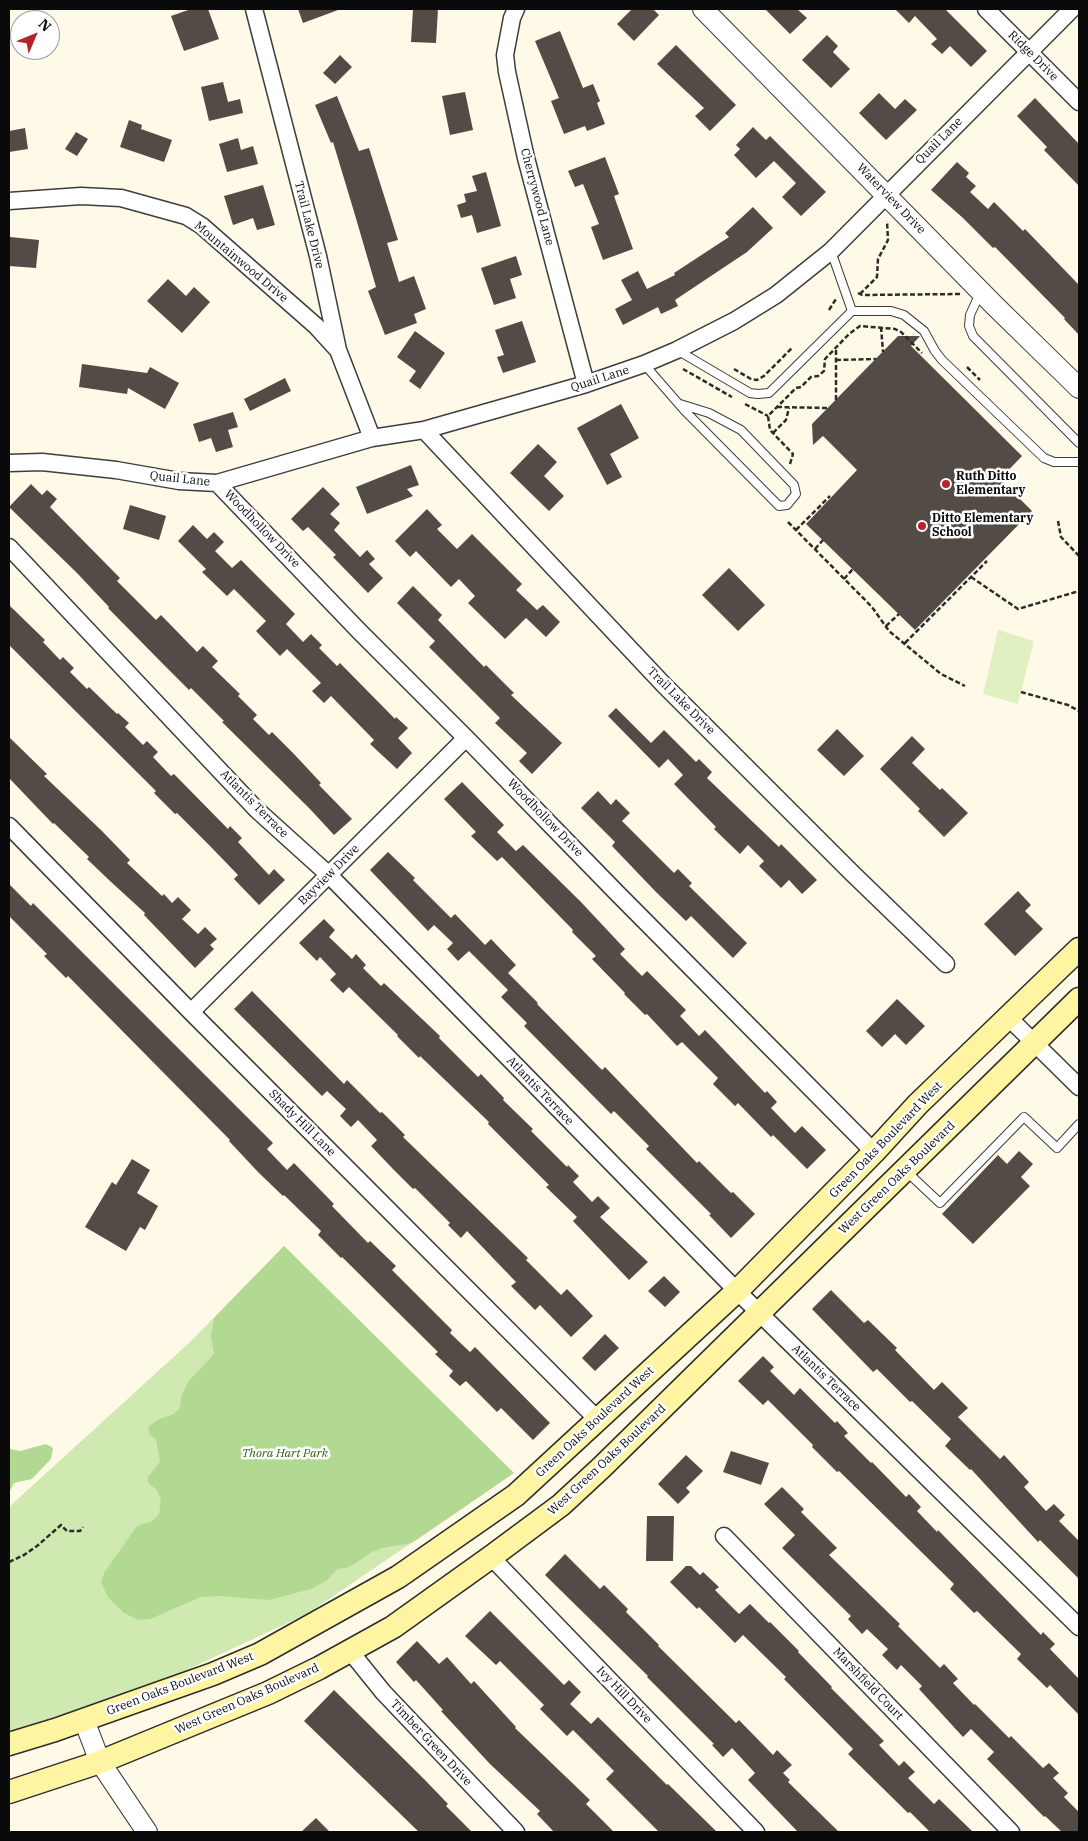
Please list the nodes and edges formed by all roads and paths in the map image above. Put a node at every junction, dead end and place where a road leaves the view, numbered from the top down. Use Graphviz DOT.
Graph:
graph roads {
  1 [pos="254,9"];
  2 [pos="516,9"];
  3 [pos="704,9"];
  4 [pos="986,9"];
  5 [pos="1072,9"];
  6 [pos="1028,52"];
  7 [pos="1079,102"];
  8 [pos="886,194"];
  9 [pos="9,201"];
  10 [pos="886,215"];
  11 [pos="830,250"];
  12 [pos="856,290"];
  13 [pos="973,293"];
  14 [pos="860,294"];
  15 [pos="852,310"];
  16 [pos="792,348"];
  17 [pos="836,348"];
  18 [pos="338,350"];
  19 [pos="677,350"];
  20 [pos="883,352"];
  21 [pos="876,359"];
  22 [pos="836,360"];
  23 [pos="644,364"];
  24 [pos="728,366"];
  25 [pos="683,369"];
  26 [pos="586,384"];
  27 [pos="1079,388"];
  28 [pos="734,398"];
  29 [pos="836,400"];
  30 [pos="742,402"];
  31 [pos="680,404"];
  32 [pos="777,407"];
  33 [pos="789,408"];
  34 [pos="828,408"];
  35 [pos="768,416"];
  36 [pos="424,430"];
  37 [pos="773,433"];
  38 [pos="372,438"];
  39 [pos="1079,443"];
  40 [pos="1079,462"];
  41 [pos="9,463"];
  42 [pos="789,466"];
  43 [pos="218,483"];
  44 [pos="830,496"];
  45 [pos="1058,521"];
  46 [pos="788,522"];
  47 [pos="796,530"];
  48 [pos="823,540"];
  49 [pos="9,547"];
  50 [pos="815,549"];
  51 [pos="1079,556"];
  52 [pos="987,561"];
  53 [pos="853,569"];
  54 [pos="971,577"];
  55 [pos="844,579"];
  56 [pos="1079,590"];
  57 [pos="899,614"];
  58 [pos="886,626"];
  59 [pos="905,644"];
  60 [pos="965,686"];
  61 [pos="1021,692"];
  62 [pos="1079,711"];
  63 [pos="466,738"];
  64 [pos="9,826"];
  65 [pos="329,875"];
  66 [pos="1079,949"];
  67 [pos="946,964"];
  68 [pos="1079,999"];
  69 [pos="191,1012"];
  70 [pos="1009,1018"];
  71 [pos="1035,1043"];
  72 [pos="1079,1087"];
  73 [pos="1079,1124"];
  74 [pos="874,1152"];
  75 [pos="905,1170"];
  76 [pos="737,1291"];
  77 [pos="759,1313"];
  78 [pos="597,1419"];
  79 [pos="83,1527"];
  80 [pos="724,1536"];
  81 [pos="491,1557"];
  82 [pos="9,1562"];
  83 [pos="1079,1627"];
  84 [pos="350,1651"];
  85 [pos="84,1720"];
  86 [pos="9,1744"];
  87 [pos="100,1762"];
  88 [pos="9,1792"];
  89 [pos="147,1832"];
  90 [pos="516,1832"];
  91 [pos="756,1832"];
  92 [pos="1011,1832"];
  1 -- 18 [label="street, Trail Lake Drive"];
  2 -- 26 [label="street, Cherrywood Lane"];
  3 -- 8 [label="street, Waterview Drive"];
  4 -- 6 [label="street, Ridge Drive"];
  5 -- 6 [label="street, Quail Lane"];
  6 -- 7 [label="street, Ridge Drive"];
  6 -- 8 [label="street, Quail Lane"];
  8 -- 11 [label="street, Quail Lane"];
  8 -- 13 [label="street, Waterview Drive"];
  9 -- 18 [label="street, Mountainwood Drive"];
  10 -- 14 [label="path"];
  11 -- 15 [label="lane"];
  11 -- 19 [label="street, Quail Lane"];
  12 -- 14 [label="path"];
  13 -- 14 [label="path"];
  13 -- 27 [label="street, Waterview Drive"];
  13 -- 39 [label="lane"];
  15 -- 19 [label="lane"];
  15 -- 40 [label="lane"];
  16 -- 24 [label="path"];
  17 -- 20 [label="path"];
  17 -- 22 [label="path"];
  17 -- 32 [label="path"];
  18 -- 38 [label="street, Trail Lake Drive"];
  19 -- 23 [label="street, Quail Lane"];
  21 -- 22 [label="path"];
  22 -- 29 [label="path"];
  23 -- 26 [label="street, Quail Lane"];
  23 -- 31 [label="lane"];
  25 -- 28 [label="path"];
  26 -- 36 [label="street, Quail Lane"];
  30 -- 35 [label="path"];
  31 -- 31 [label="lane"];
  32 -- 33 [label="path"];
  32 -- 35 [label="path"];
  33 -- 34 [label="path"];
  33 -- 37 [label="path"];
  35 -- 37 [label="path"];
  36 -- 38 [label="street, Quail Lane"];
  36 -- 67 [label="street, Trail Lake Drive"];
  37 -- 42 [label="path"];
  38 -- 43 [label="street, Quail Lane"];
  41 -- 43 [label="street, Quail Lane"];
  43 -- 63 [label="street, Woodhollow Drive"];
  44 -- 47 [label="path"];
  45 -- 51 [label="path"];
  46 -- 47 [label="path"];
  47 -- 50 [label="path"];
  48 -- 50 [label="path"];
  49 -- 65 [label="street, Atlantis Terrace"];
  50 -- 55 [label="path"];
  52 -- 54 [label="path"];
  53 -- 55 [label="path"];
  54 -- 56 [label="path"];
  54 -- 59 [label="path"];
  55 -- 58 [label="path"];
  57 -- 58 [label="path"];
  58 -- 59 [label="path"];
  59 -- 60 [label="path"];
  61 -- 62 [label="path"];
  63 -- 65 [label="street, Bayview Drive"];
  63 -- 74 [label="street, Woodhollow Drive"];
  64 -- 69 [label="street, Shady Hill Lane"];
  65 -- 69 [label="street, Bayview Drive"];
  65 -- 76 [label="street, Atlantis Terrace"];
  66 -- 70 [label="main road, Green Oaks Boulevard West"];
  68 -- 71 [label="main road, West Green Oaks Boulevard"];
  69 -- 78 [label="street, Shady Hill Lane"];
  70 -- 71 [label="street"];
  70 -- 74 [label="main road, Green Oaks Boulevard West"];
  71 -- 72 [label="street"];
  71 -- 75 [label="main road, West Green Oaks Boulevard"];
  73 -- 75 [label="lane"];
  74 -- 76 [label="main road, Green Oaks Boulevard West"];
  75 -- 77 [label="main road, West Green Oaks Boulevard"];
  76 -- 77 [label="street, Atlantis Terrace"];
  76 -- 78 [label="main road, Green Oaks Boulevard West"];
  77 -- 81 [label="main road, West Green Oaks Boulevard"];
  77 -- 83 [label="street, Atlantis Terrace"];
  78 -- 85 [label="main road, Green Oaks Boulevard West"];
  79 -- 82 [label="path"];
  80 -- 92 [label="street, Marshfield Court"];
  81 -- 84 [label="main road, West Green Oaks Boulevard"];
  81 -- 91 [label="street, Ivy Hill Drive"];
  84 -- 87 [label="main road, West Green Oaks Boulevard"];
  84 -- 90 [label="street, Timber Green Drive"];
  85 -- 86 [label="main road, Green Oaks Boulevard West"];
  85 -- 87 [label="street"];
  87 -- 88 [label="main road, West Green Oaks Boulevard"];
  87 -- 89 [label="street"];
}
